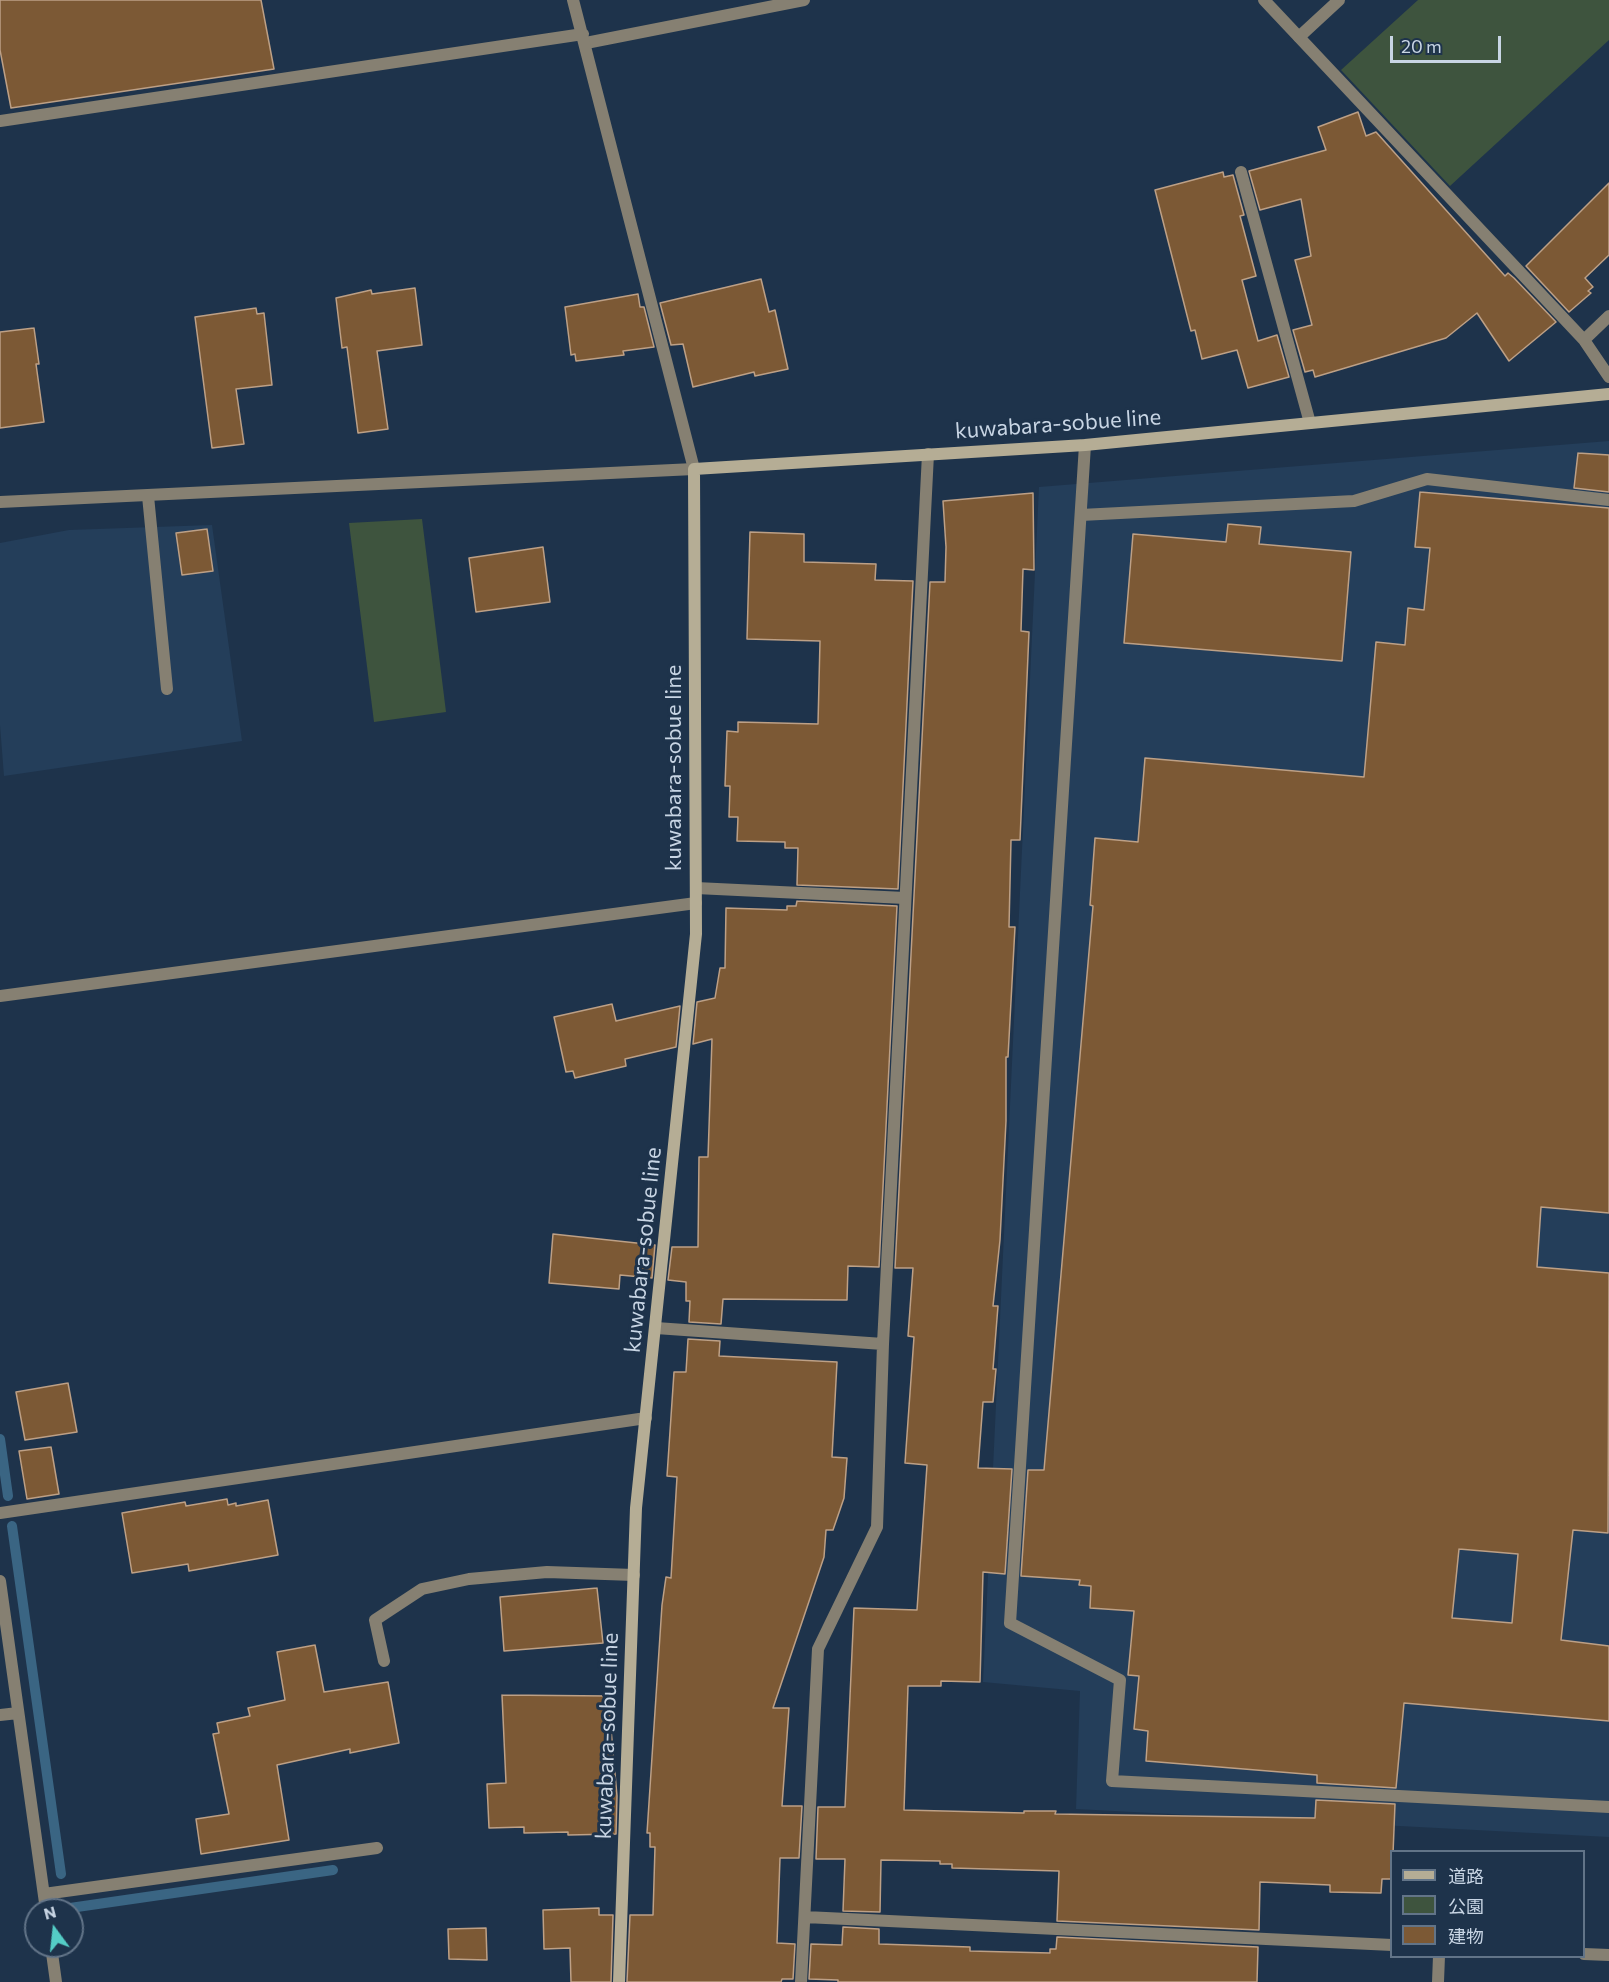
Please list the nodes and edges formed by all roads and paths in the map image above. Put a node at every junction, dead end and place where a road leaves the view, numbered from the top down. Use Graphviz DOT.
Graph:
graph roads {
  1 [pos="573,0"];
  2 [pos="804,0"];
  3 [pos="1264,0"];
  4 [pos="1339,0"];
  5 [pos="1299,37"];
  6 [pos="584,39"];
  7 [pos="0,121"];
  8 [pos="1241,172"];
  9 [pos="1609,316"];
  10 [pos="1584,340"];
  11 [pos="1609,377"];
  12 [pos="1609,394"];
  13 [pos="1310,423"];
  14 [pos="1085,445"];
  15 [pos="928,454"];
  16 [pos="694,469"];
  17 [pos="148,496"];
  18 [pos="1609,500"];
  19 [pos="0,502"];
  20 [pos="1081,514"];
  21 [pos="167,688"];
  22 [pos="696,888"];
  23 [pos="905,898"];
  24 [pos="696,903"];
  25 [pos="0,996"];
  26 [pos="656,1328"];
  27 [pos="883,1344"];
  28 [pos="646,1418"];
  29 [pos="0,1513"];
  30 [pos="634,1575"];
  31 [pos="0,1581"];
  32 [pos="384,1661"];
  33 [pos="18,1713"];
  34 [pos="0,1715"];
  35 [pos="1609,1807"];
  36 [pos="377,1848"];
  37 [pos="44,1894"];
  38 [pos="44,1898"];
  39 [pos="805,1917"];
  40 [pos="1390,1945"];
  41 [pos="1585,1954"];
  42 [pos="1609,1955"];
  43 [pos="53,1958"];
  44 [pos="1439,1958"];
  45 [pos="56,1982"];
  46 [pos="619,1982"];
  47 [pos="801,1982"];
  48 [pos="1438,1982"];
  1 -- 6 [label="street"];
  2 -- 6 [label="street"];
  3 -- 5 [label="street"];
  4 -- 5 [label="street"];
  5 -- 10 [label="street"];
  6 -- 7 [label="street"];
  6 -- 16 [label="street"];
  8 -- 13 [label="street"];
  9 -- 10 [label="street"];
  10 -- 11 [label="street"];
  12 -- 13 [label="main road, kuwabara-sobue line"];
  13 -- 14 [label="main road, kuwabara-sobue line"];
  14 -- 15 [label="main road, kuwabara-sobue line"];
  14 -- 20 [label="street"];
  15 -- 16 [label="main road, kuwabara-sobue line"];
  15 -- 23 [label="street"];
  16 -- 17 [label="street"];
  16 -- 22 [label="main road, kuwabara-sobue line"];
  17 -- 19 [label="street"];
  17 -- 21 [label="street"];
  18 -- 20 [label="street"];
  20 -- 35 [label="street"];
  22 -- 23 [label="street"];
  22 -- 24 [label="main road, kuwabara-sobue line"];
  23 -- 27 [label="street"];
  24 -- 25 [label="street"];
  24 -- 26 [label="main road, kuwabara-sobue line"];
  26 -- 27 [label="street"];
  26 -- 28 [label="main road, kuwabara-sobue line"];
  27 -- 39 [label="street"];
  28 -- 29 [label="street"];
  28 -- 30 [label="main road, kuwabara-sobue line"];
  30 -- 32 [label="street"];
  30 -- 46 [label="main road, kuwabara-sobue line"];
  31 -- 33 [label="street"];
  33 -- 34 [label="street"];
  33 -- 37 [label="street"];
  36 -- 37 [label="street"];
  37 -- 38 [label="street"];
  39 -- 40 [label="street"];
  39 -- 47 [label="street"];
  41 -- 42 [label="street"];
  43 -- 45 [label="street"];
  44 -- 48 [label="street"];
}
